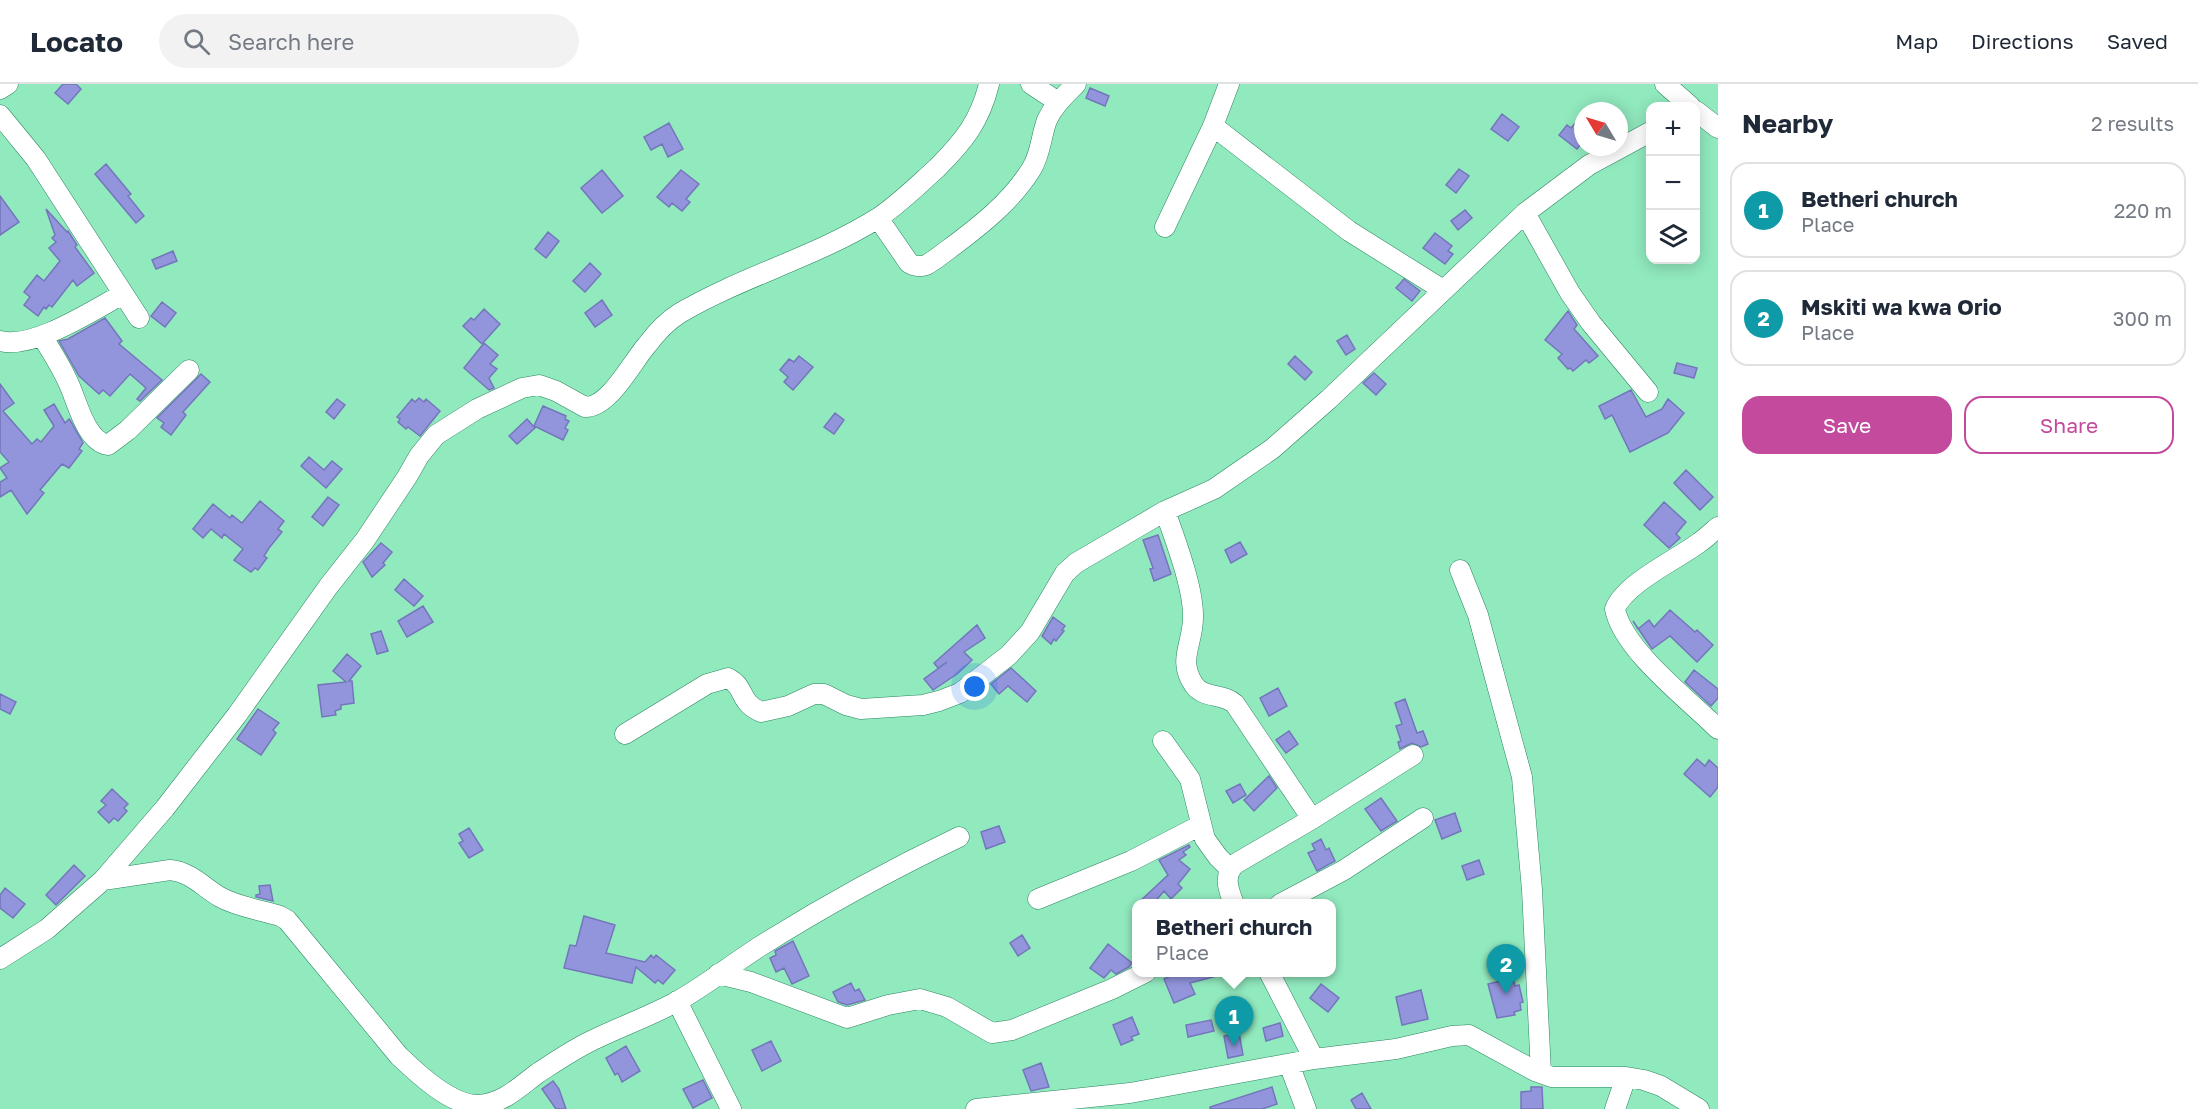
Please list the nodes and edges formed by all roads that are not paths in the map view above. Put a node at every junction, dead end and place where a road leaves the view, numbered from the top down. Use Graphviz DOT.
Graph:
graph roads {
  1 [pos="8,84"];
  2 [pos="989,84"];
  3 [pos="1031,84"];
  4 [pos="1076,84"];
  5 [pos="1229,84"];
  6 [pos="1665,84"];
  7 [pos="0,89"];
  8 [pos="1058,102"];
  9 [pos="1685,102"];
  10 [pos="0,115"];
  11 [pos="1700,115"];
  12 [pos="1213,126"];
  13 [pos="1718,128"];
  14 [pos="1646,134"];
  15 [pos="1525,213"];
  16 [pos="878,218"];
  17 [pos="1166,227"];
  18 [pos="1443,290"];
  19 [pos="123,294"];
  20 [pos="139,318"];
  21 [pos="42,336"];
  22 [pos="0,341"];
  23 [pos="189,370"];
  24 [pos="1648,392"];
  25 [pos="1166,511"];
  26 [pos="1718,527"];
  27 [pos="1460,570"];
  28 [pos="1718,729"];
  29 [pos="625,734"];
  30 [pos="1162,741"];
  31 [pos="1413,755"];
  32 [pos="1312,819"];
  33 [pos="1423,819"];
  34 [pos="1201,825"];
  35 [pos="959,837"];
  36 [pos="1230,869"];
  37 [pos="103,880"];
  38 [pos="1038,899"];
  39 [pos="1233,899"];
  40 [pos="1289,899"];
  41 [pos="0,958"];
  42 [pos="718,974"];
  43 [pos="1136,977"];
  44 [pos="1272,977"];
  45 [pos="677,1001"];
  46 [pos="1314,1059"];
  47 [pos="1290,1064"];
  48 [pos="1541,1073"];
  49 [pos="1626,1077"];
  50 [pos="1130,1101"];
  51 [pos="731,1109"];
  52 [pos="976,1109"];
  53 [pos="1306,1109"];
  54 [pos="1615,1109"];
  55 [pos="1699,1109"];
  1 -- 7 [label="street"];
  2 -- 16 [label="street"];
  3 -- 8 [label="street"];
  4 -- 8 [label="street"];
  5 -- 12 [label="street"];
  6 -- 9 [label="street"];
  8 -- 16 [label="street"];
  10 -- 19 [label="street"];
  11 -- 13 [label="street"];
  12 -- 17 [label="street"];
  12 -- 18 [label="street"];
  14 -- 15 [label="street"];
  15 -- 18 [label="street"];
  15 -- 24 [label="street"];
  16 -- 37 [label="street"];
  18 -- 25 [label="street"];
  19 -- 20 [label="street"];
  19 -- 21 [label="street"];
  21 -- 22 [label="street"];
  21 -- 23 [label="street"];
  25 -- 29 [label="street"];
  25 -- 32 [label="street"];
  26 -- 28 [label="street"];
  27 -- 48 [label="street"];
  30 -- 34 [label="street"];
  31 -- 32 [label="street"];
  32 -- 36 [label="street"];
  33 -- 40 [label="street"];
  34 -- 36 [label="street"];
  34 -- 38 [label="street"];
  35 -- 42 [label="street"];
  36 -- 39 [label="street"];
  37 -- 41 [label="street"];
  37 -- 45 [label="street"];
  42 -- 43 [label="street"];
  42 -- 45 [label="street"];
  44 -- 46 [label="street"];
  45 -- 51 [label="street"];
  46 -- 47 [label="street"];
  46 -- 48 [label="street"];
  47 -- 50 [label="street"];
  47 -- 53 [label="street"];
  48 -- 49 [label="street"];
  49 -- 54 [label="street"];
  49 -- 55 [label="street"];
  50 -- 52 [label="street"];
}
